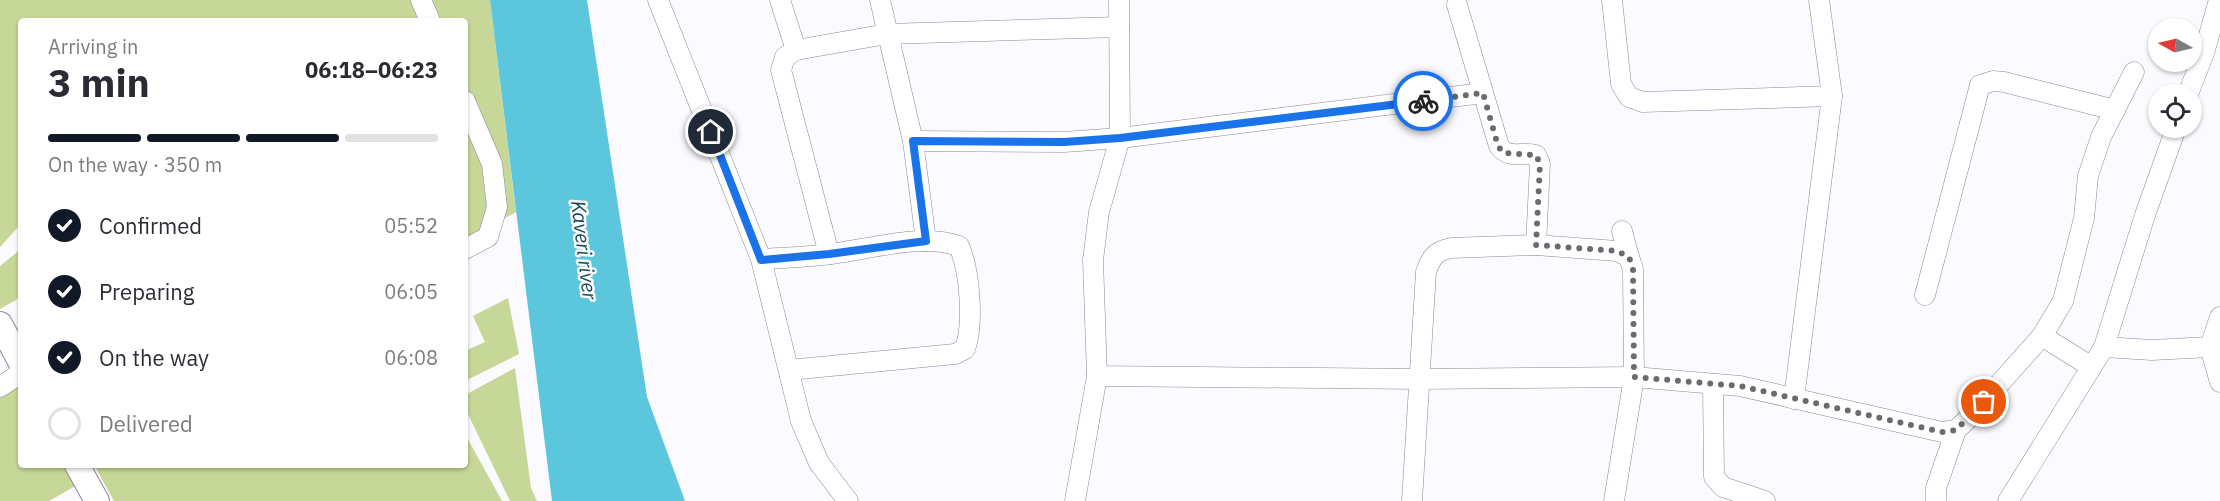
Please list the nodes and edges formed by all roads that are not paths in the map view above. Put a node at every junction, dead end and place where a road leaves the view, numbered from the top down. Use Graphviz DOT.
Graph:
graph roads {
  1 [pos="421,0"];
  2 [pos="658,0"];
  3 [pos="780,0"];
  4 [pos="880,0"];
  5 [pos="1119,0"];
  6 [pos="1612,0"];
  7 [pos="1819,0"];
  8 [pos="2218,0"];
  9 [pos="1457,5"];
  10 [pos="429,18"];
  11 [pos="1119,27"];
  12 [pos="887,34"];
  13 [pos="796,51"];
  14 [pos="2134,72"];
  15 [pos="2192,84"];
  16 [pos="1483,93"];
  17 [pos="1832,96"];
  18 [pos="468,108"];
  19 [pos="2115,111"];
  20 [pos="1120,138"];
  21 [pos="2172,138"];
  22 [pos="913,141"];
  23 [pos="1622,231"];
  24 [pos="926,241"];
  25 [pos="1536,245"];
  26 [pos="468,247"];
  27 [pos="829,254"];
  28 [pos="1629,257"];
  29 [pos="761,260"];
  30 [pos="1925,295"];
  31 [pos="2220,317"];
  32 [pos="0,324"];
  33 [pos="2042,336"];
  34 [pos="2103,348"];
  35 [pos="2215,348"];
  36 [pos="18,357"];
  37 [pos="2090,366"];
  38 [pos="789,370"];
  39 [pos="18,375"];
  40 [pos="1097,376"];
  41 [pos="1634,377"];
  42 [pos="1419,379"];
  43 [pos="2220,382"];
  44 [pos="1713,384"];
  45 [pos="0,387"];
  46 [pos="1794,399"];
  47 [pos="1956,430"];
  48 [pos="78,468"];
  49 [pos="97,501"];
  50 [pos="848,501"];
  51 [pos="1075,501"];
  52 [pos="1412,501"];
  53 [pos="1614,501"];
  54 [pos="1765,501"];
  55 [pos="1936,501"];
  56 [pos="2008,501"];
  1 -- 10 [label="street"];
  2 -- 29 [label="street"];
  3 -- 13 [label="street"];
  4 -- 12 [label="street"];
  5 -- 11 [label="street"];
  6 -- 17 [label="street"];
  7 -- 17 [label="street"];
  8 -- 15 [label="street"];
  9 -- 16 [label="street"];
  11 -- 12 [label="street"];
  11 -- 20 [label="street"];
  12 -- 13 [label="street"];
  12 -- 22 [label="street"];
  13 -- 27 [label="street"];
  14 -- 19 [label="street"];
  16 -- 20 [label="street"];
  16 -- 25 [label="street"];
  17 -- 46 [label="street"];
  18 -- 26 [label="street"];
  19 -- 30 [label="street"];
  19 -- 33 [label="street"];
  20 -- 22 [label="street"];
  20 -- 40 [label="street"];
  21 -- 34 [label="street"];
  22 -- 24 [label="street"];
  23 -- 28 [label="street"];
  24 -- 27 [label="street"];
  24 -- 38 [label="street"];
  25 -- 28 [label="street"];
  25 -- 42 [label="street"];
  27 -- 29 [label="street"];
  28 -- 41 [label="street"];
  29 -- 38 [label="street"];
  31 -- 35 [label="street"];
  32 -- 36 [label="main road"];
  33 -- 37 [label="street"];
  33 -- 47 [label="street"];
  34 -- 35 [label="street"];
  34 -- 37 [label="street"];
  35 -- 43 [label="street"];
  37 -- 56 [label="street"];
  38 -- 50 [label="street"];
  39 -- 45 [label="street"];
  40 -- 42 [label="street"];
  40 -- 51 [label="street"];
  41 -- 42 [label="street"];
  41 -- 44 [label="street"];
  41 -- 53 [label="street"];
  42 -- 52 [label="street"];
  44 -- 46 [label="street"];
  44 -- 54 [label="street"];
  46 -- 47 [label="street"];
  47 -- 55 [label="street"];
  48 -- 49 [label="main road"];
}
